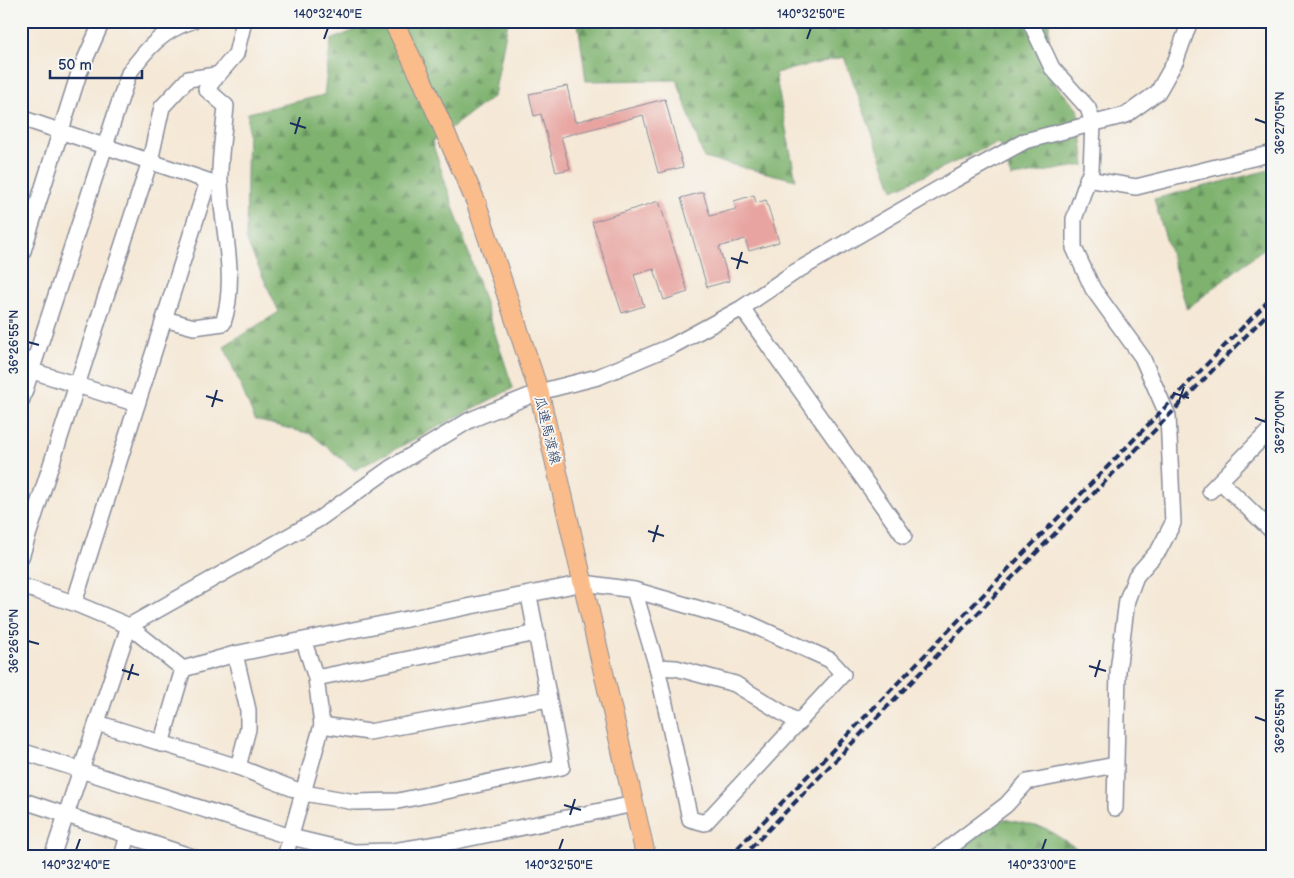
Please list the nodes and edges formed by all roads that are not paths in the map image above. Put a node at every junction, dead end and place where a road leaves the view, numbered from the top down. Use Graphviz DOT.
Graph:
graph roads {
  1 [pos="192,21"];
  2 [pos="244,21"];
  3 [pos="393,21"];
  4 [pos="1030,21"];
  5 [pos="1190,21"];
  6 [pos="101,23"];
  7 [pos="216,75"];
  8 [pos="21,118"];
  9 [pos="1093,123"];
  10 [pos="61,132"];
  11 [pos="106,145"];
  12 [pos="1273,153"];
  13 [pos="150,161"];
  14 [pos="1087,179"];
  15 [pos="21,256"];
  16 [pos="742,308"];
  17 [pos="164,319"];
  18 [pos="26,369"];
  19 [pos="77,385"];
  20 [pos="539,392"];
  21 [pos="21,402"];
  22 [pos="137,404"];
  23 [pos="1271,433"];
  24 [pos="1273,532"];
  25 [pos="904,536"];
  26 [pos="21,557"];
  27 [pos="584,583"];
  28 [pos="21,586"];
  29 [pos="634,590"];
  30 [pos="529,596"];
  31 [pos="74,603"];
  32 [pos="129,626"];
  33 [pos="536,633"];
  34 [pos="304,642"];
  35 [pos="235,654"];
  36 [pos="657,667"];
  37 [pos="184,669"];
  38 [pos="316,678"];
  39 [pos="548,699"];
  40 [pos="97,723"];
  41 [pos="799,723"];
  42 [pos="322,725"];
  43 [pos="161,744"];
  44 [pos="21,751"];
  45 [pos="1115,765"];
  46 [pos="238,766"];
  47 [pos="82,772"];
  48 [pos="304,792"];
  49 [pos="21,800"];
  50 [pos="634,804"];
  51 [pos="1115,808"];
  52 [pos="67,814"];
  53 [pos="128,835"];
  54 [pos="291,837"];
  55 [pos="52,857"];
  56 [pos="122,857"];
  57 [pos="194,857"];
  58 [pos="285,857"];
  59 [pos="646,857"];
  60 [pos="937,857"];
  1 -- 11 [label="street"];
  2 -- 7 [label="street"];
  3 -- 20 [label="main road, 瓜連馬渡線"];
  4 -- 9 [label="street"];
  5 -- 9 [label="street"];
  6 -- 10 [label="street"];
  7 -- 13 [label="street"];
  7 -- 17 [label="street"];
  8 -- 10 [label="street"];
  9 -- 14 [label="street"];
  9 -- 16 [label="street"];
  10 -- 11 [label="street"];
  10 -- 15 [label="street"];
  11 -- 13 [label="street"];
  11 -- 18 [label="street"];
  12 -- 14 [label="street"];
  13 -- 17 [label="street"];
  13 -- 19 [label="street"];
  14 -- 45 [label="street"];
  16 -- 20 [label="street"];
  16 -- 25 [label="street"];
  17 -- 22 [label="street"];
  18 -- 19 [label="street"];
  18 -- 21 [label="street"];
  19 -- 22 [label="street"];
  19 -- 26 [label="street"];
  20 -- 27 [label="main road, 瓜連馬渡線"];
  20 -- 32 [label="street"];
  22 -- 31 [label="street"];
  23 -- 24 [label="street"];
  27 -- 29 [label="street"];
  27 -- 30 [label="street"];
  27 -- 50 [label="main road, 瓜連馬渡線"];
  28 -- 31 [label="street"];
  29 -- 36 [label="street"];
  29 -- 41 [label="street"];
  30 -- 33 [label="street"];
  30 -- 34 [label="street"];
  31 -- 32 [label="street"];
  32 -- 37 [label="street"];
  32 -- 40 [label="street"];
  33 -- 38 [label="street"];
  33 -- 39 [label="street"];
  34 -- 35 [label="street"];
  34 -- 38 [label="street"];
  35 -- 37 [label="street"];
  35 -- 46 [label="street"];
  36 -- 41 [label="street"];
  36 -- 41 [label="street"];
  37 -- 43 [label="street"];
  38 -- 42 [label="street"];
  39 -- 42 [label="street"];
  39 -- 48 [label="street"];
  40 -- 43 [label="street"];
  40 -- 47 [label="street"];
  42 -- 48 [label="street"];
  43 -- 46 [label="street"];
  44 -- 47 [label="street"];
  45 -- 51 [label="street"];
  45 -- 60 [label="street"];
  46 -- 48 [label="street"];
  47 -- 52 [label="street"];
  47 -- 54 [label="street"];
  48 -- 54 [label="street"];
  49 -- 52 [label="street"];
  50 -- 54 [label="street"];
  50 -- 59 [label="main road, 瓜連馬渡線"];
  52 -- 53 [label="street"];
  52 -- 55 [label="street"];
  53 -- 56 [label="street"];
  53 -- 57 [label="street"];
  54 -- 58 [label="street"];
}
